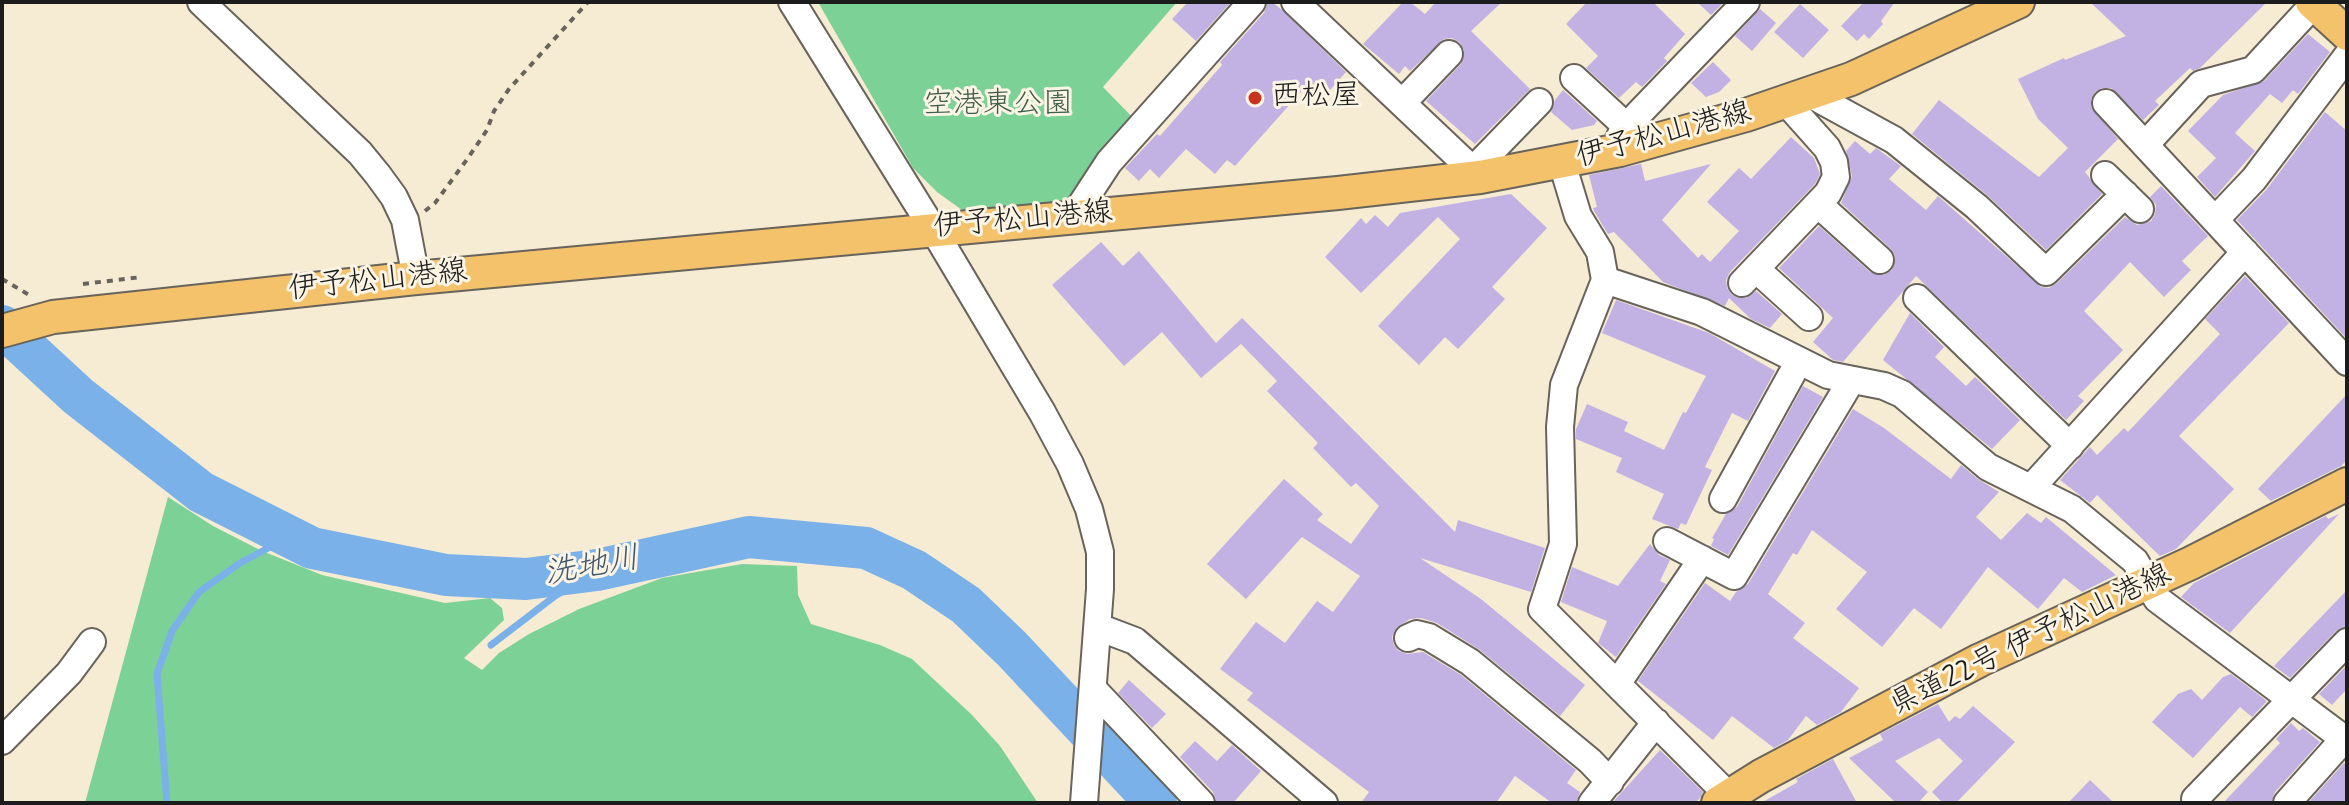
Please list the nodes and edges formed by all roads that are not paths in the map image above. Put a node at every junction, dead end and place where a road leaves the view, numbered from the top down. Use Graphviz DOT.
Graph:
graph roads {
  1 [pos="201,2"];
  2 [pos="792,2"];
  3 [pos="1252,2"];
  4 [pos="1295,2"];
  5 [pos="1746,2"];
  6 [pos="2018,2"];
  7 [pos="2313,3"];
  8 [pos="2347,34"];
  9 [pos="1449,54"];
  10 [pos="2347,56"];
  11 [pos="1574,78"];
  12 [pos="1797,98"];
  13 [pos="1403,102"];
  14 [pos="1539,102"];
  15 [pos="2106,103"];
  16 [pos="1623,138"];
  17 [pos="2145,145"];
  18 [pos="1562,163"];
  19 [pos="1477,173"];
  20 [pos="2105,175"];
  21 [pos="1818,204"];
  22 [pos="1073,217"];
  23 [pos="2215,220"];
  24 [pos="933,229"];
  25 [pos="2245,252"];
  26 [pos="1880,260"];
  27 [pos="416,278"];
  28 [pos="1605,280"];
  29 [pos="1917,298"];
  30 [pos="1809,317"];
  31 [pos="2,331"];
  32 [pos="1799,361"];
  33 [pos="2347,362"];
  34 [pos="1851,381"];
  35 [pos="2070,446"];
  36 [pos="2347,484"];
  37 [pos="2032,487"];
  38 [pos="1723,499"];
  39 [pos="1667,541"];
  40 [pos="1702,559"];
  41 [pos="2146,583"];
  42 [pos="1098,627"];
  43 [pos="1408,638"];
  44 [pos="92,642"];
  45 [pos="2347,642"];
  46 [pos="1617,684"];
  47 [pos="1093,700"];
  48 [pos="2291,700"];
  49 [pos="1656,722"];
  50 [pos="2346,740"];
  51 [pos="2,741"];
  52 [pos="1610,782"];
  53 [pos="2195,799"];
  54 [pos="1728,800"];
  55 [pos="1084,803"];
  56 [pos="1201,803"];
  57 [pos="1324,803"];
  58 [pos="1592,803"];
  59 [pos="2287,803"];
  1 -- 27 [label="street"];
  2 -- 24 [label="street"];
  3 -- 22 [label="street"];
  4 -- 13 [label="street"];
  5 -- 16 [label="street"];
  6 -- 12 [label="main road, 伊予松山港線"];
  7 -- 8 [label="main road"];
  7 -- 17 [label="street"];
  9 -- 13 [label="street"];
  10 -- 23 [label="street"];
  11 -- 16 [label="street"];
  12 -- 16 [label="main road, 伊予松山港線"];
  12 -- 20 [label="street"];
  12 -- 21 [label="street"];
  13 -- 19 [label="street"];
  14 -- 19 [label="street"];
  15 -- 17 [label="street"];
  16 -- 18 [label="main road, 伊予松山港線"];
  17 -- 23 [label="street"];
  18 -- 19 [label="main road, 伊予松山港線"];
  18 -- 28 [label="street"];
  19 -- 22 [label="main road, 伊予松山港線"];
  21 -- 26 [label="street"];
  21 -- 30 [label="street"];
  22 -- 24 [label="main road, 伊予松山港線"];
  23 -- 25 [label="street"];
  24 -- 27 [label="main road, 伊予松山港線"];
  24 -- 42 [label="street"];
  25 -- 33 [label="street"];
  25 -- 35 [label="street"];
  27 -- 31 [label="main road, 伊予松山港線"];
  28 -- 32 [label="street"];
  28 -- 46 [label="street"];
  29 -- 35 [label="street"];
  32 -- 34 [label="street"];
  32 -- 38 [label="street"];
  34 -- 37 [label="street"];
  34 -- 40 [label="street"];
  35 -- 37 [label="street"];
  36 -- 41 [label="main road, 県道22号 伊予松山港線"];
  37 -- 41 [label="street"];
  39 -- 40 [label="street"];
  40 -- 46 [label="street"];
  41 -- 48 [label="street"];
  41 -- 54 [label="main road, 県道22号 伊予松山港線"];
  42 -- 47 [label="street"];
  42 -- 57 [label="street"];
  43 -- 52 [label="street"];
  44 -- 51 [label="street"];
  45 -- 48 [label="street"];
  46 -- 49 [label="street"];
  47 -- 55 [label="street"];
  47 -- 56 [label="street"];
  48 -- 50 [label="street"];
  48 -- 53 [label="street"];
  49 -- 52 [label="street"];
  49 -- 54 [label="street"];
  50 -- 59 [label="street"];
  52 -- 58 [label="street"];
}
